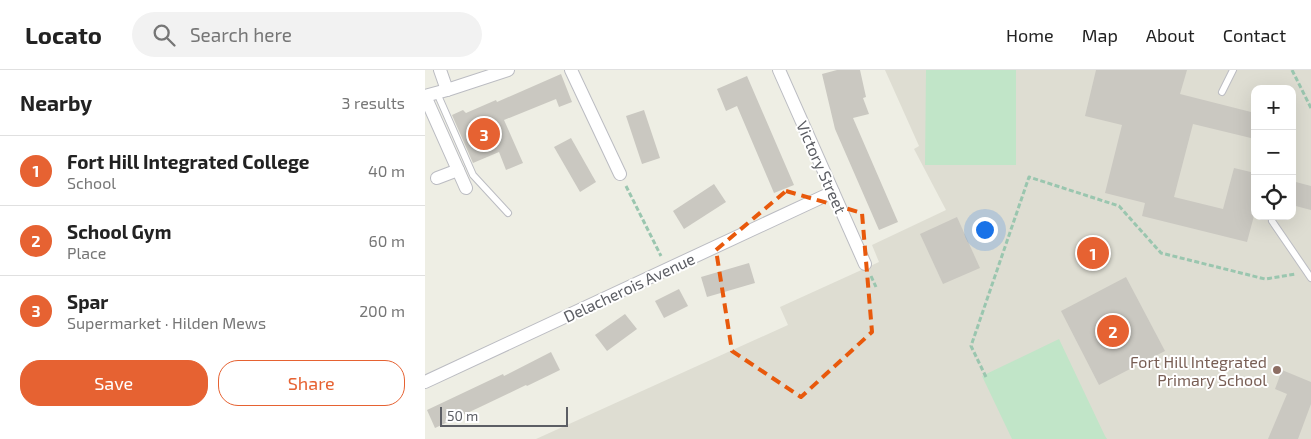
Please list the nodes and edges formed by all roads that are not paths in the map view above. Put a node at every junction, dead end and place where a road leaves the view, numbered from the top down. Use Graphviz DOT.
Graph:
graph roads {
  1 [pos="440,70"];
  2 [pos="507,70"];
  3 [pos="571,70"];
  4 [pos="779,70"];
  5 [pos="1233,70"];
  6 [pos="1222,92"];
  7 [pos="434,94"];
  8 [pos="458,170"];
  9 [pos="620,174"];
  10 [pos="437,178"];
  11 [pos="466,188"];
  12 [pos="833,192"];
  13 [pos="508,213"];
  14 [pos="1272,221"];
  15 [pos="865,264"];
  16 [pos="1309,275"];
  17 [pos="425,382"];
  1 -- 7 [label="street"];
  2 -- 7 [label="street"];
  3 -- 9 [label="street"];
  4 -- 12 [label="street, Victory Street"];
  5 -- 6 [label="lane"];
  7 -- 8 [label="street"];
  7 -- 13 [label="lane"];
  8 -- 10 [label="street"];
  8 -- 11 [label="street"];
  12 -- 15 [label="street, Victory Street"];
  12 -- 17 [label="street, Delacherois Avenue"];
  14 -- 16 [label="lane"];
}
